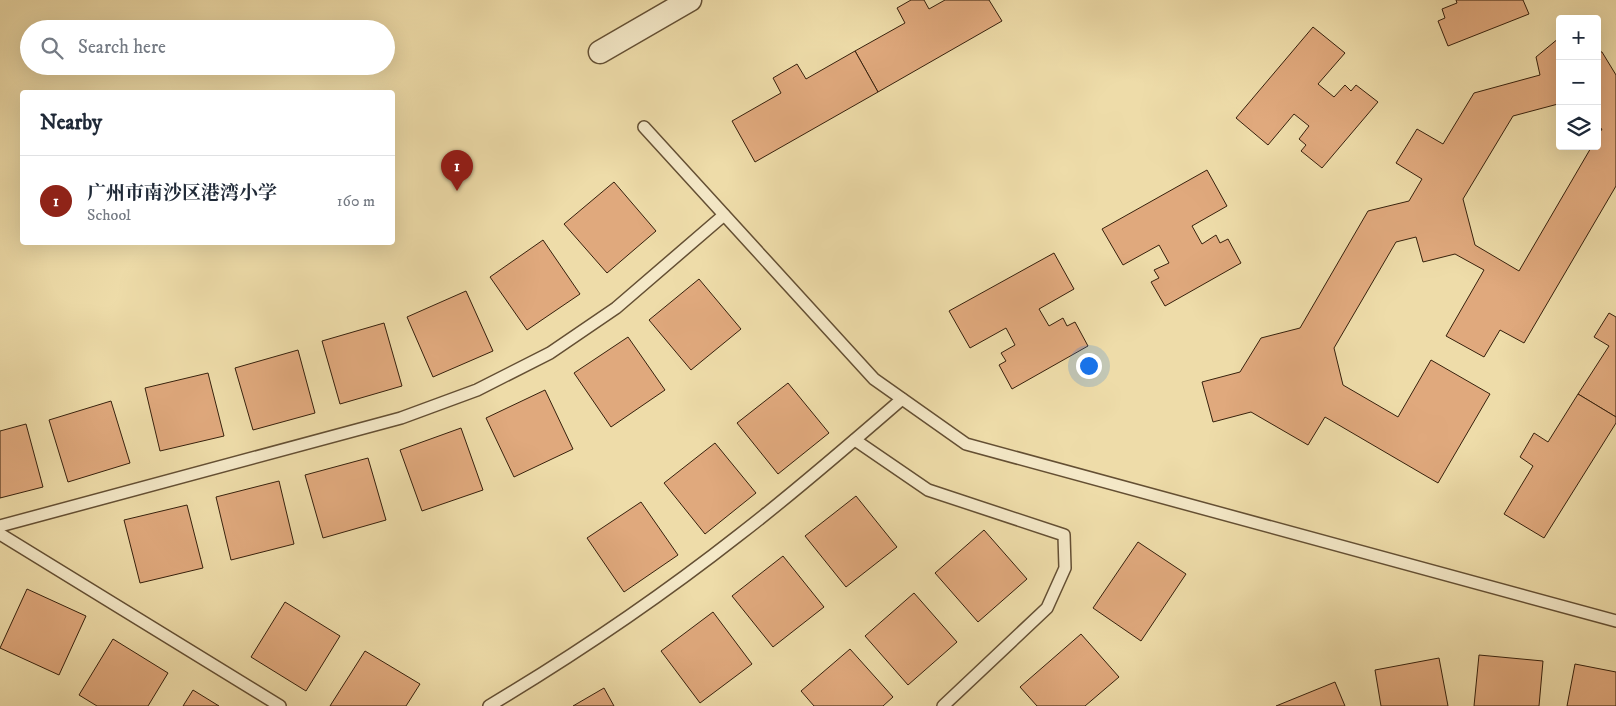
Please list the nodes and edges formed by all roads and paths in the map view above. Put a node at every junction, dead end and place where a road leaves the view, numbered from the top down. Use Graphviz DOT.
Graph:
graph roads {
  1 [pos="690,0"];
  2 [pos="600,52"];
  3 [pos="644,127"];
  4 [pos="724,215"];
  5 [pos="902,399"];
  6 [pos="855,440"];
  7 [pos="0,526"];
  8 [pos="0,534"];
  9 [pos="1616,621"];
  10 [pos="280,706"];
  11 [pos="489,706"];
  12 [pos="943,706"];
  1 -- 2 [label="street"];
  3 -- 4 [label="lane"];
  4 -- 5 [label="lane"];
  4 -- 7 [label="lane"];
  5 -- 6 [label="lane"];
  5 -- 9 [label="lane"];
  6 -- 11 [label="lane"];
  6 -- 12 [label="lane"];
  8 -- 10 [label="lane"];
}
